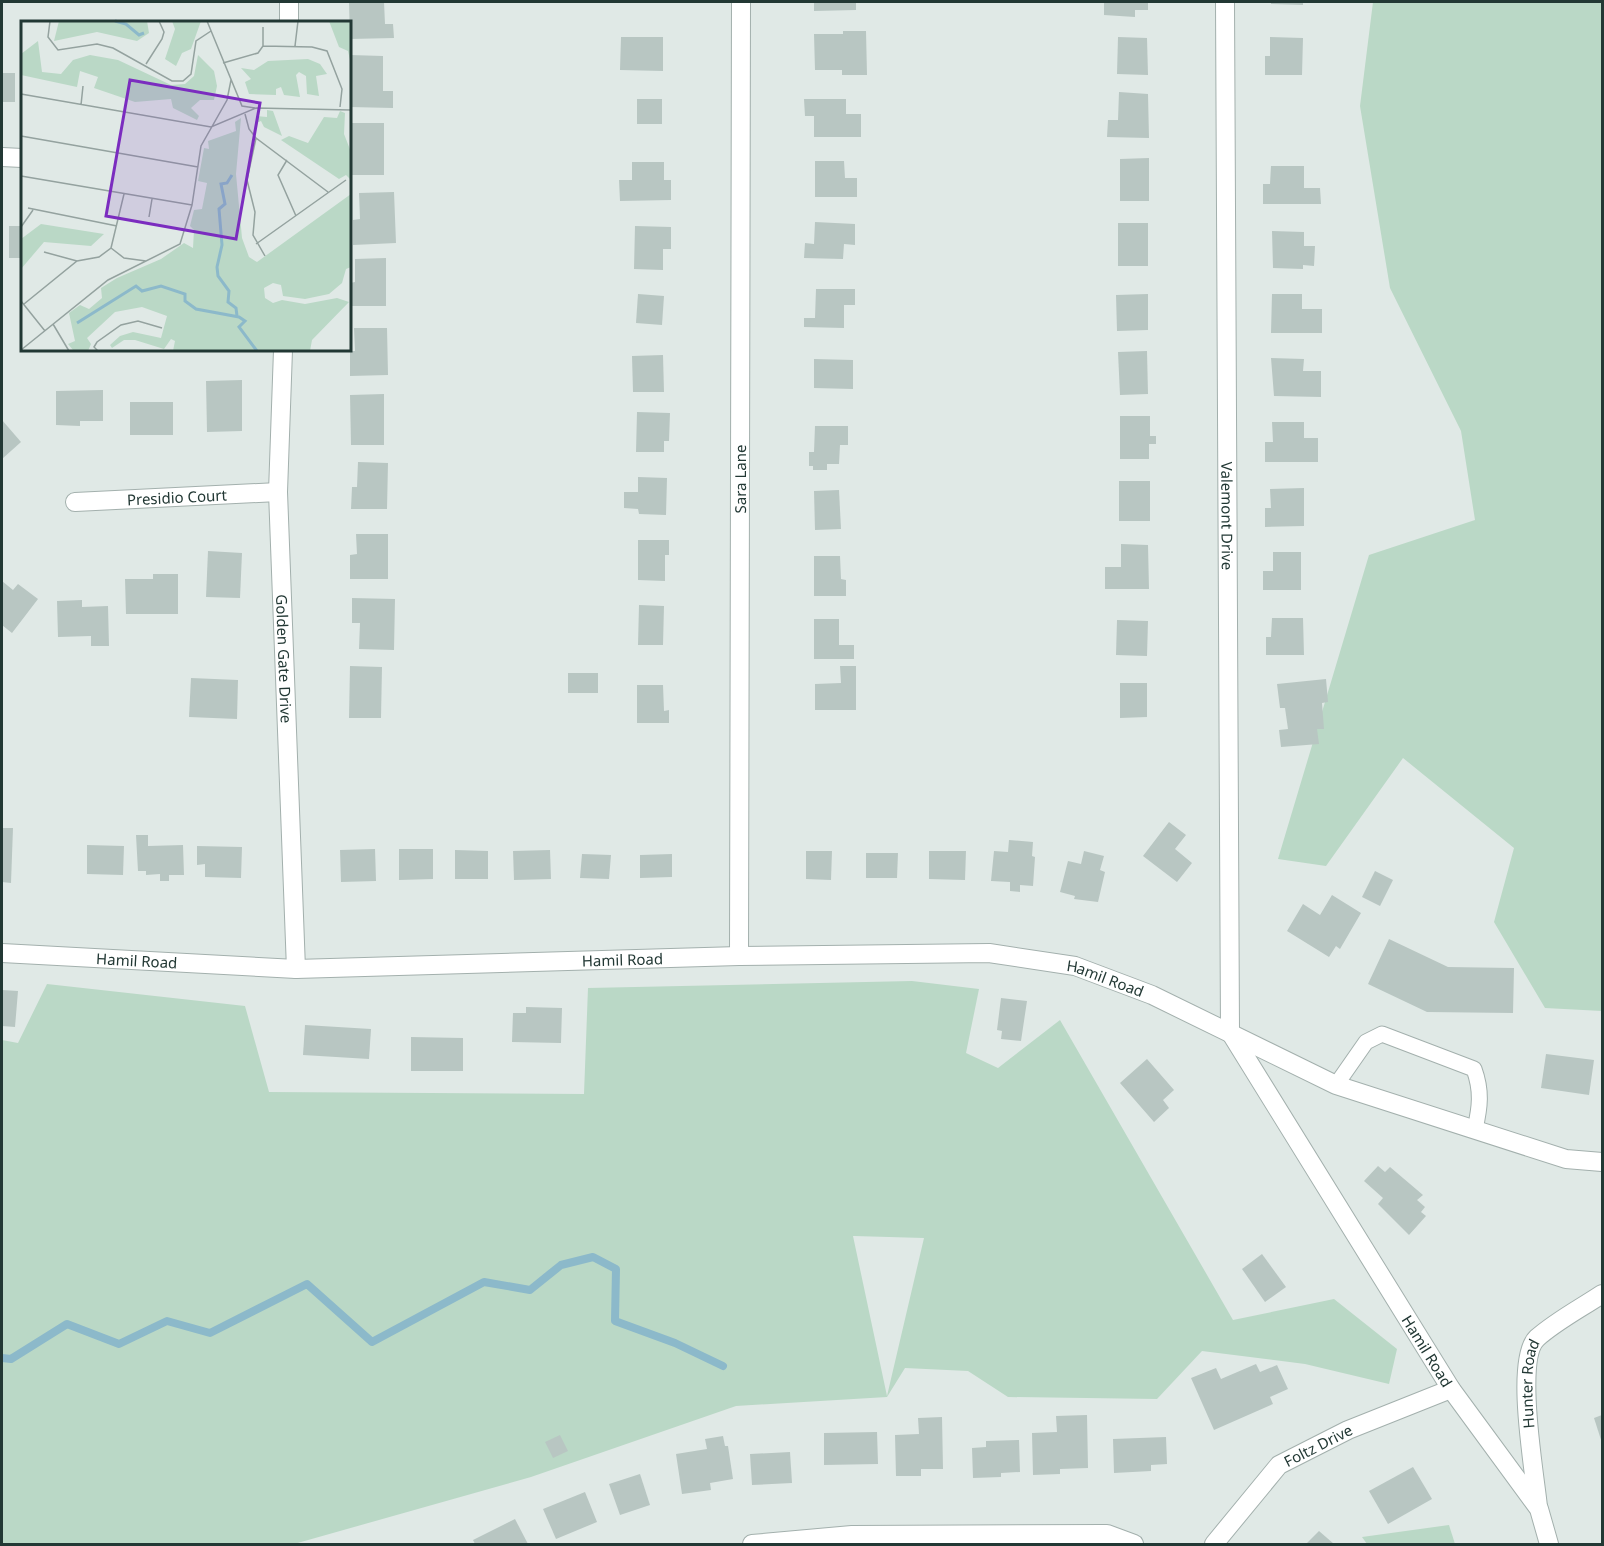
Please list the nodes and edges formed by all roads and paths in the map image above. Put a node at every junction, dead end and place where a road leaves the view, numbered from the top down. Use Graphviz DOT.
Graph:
graph roads {
  1 [pos="289,2"];
  2 [pos="741,2"];
  3 [pos="1225,2"];
  4 [pos="289,21"];
  5 [pos="2,157"];
  6 [pos="21,158"];
  7 [pos="283,351"];
  8 [pos="278,492"];
  9 [pos="75,502"];
  10 [pos="2,953"];
  11 [pos="739,956"];
  12 [pos="296,969"];
  13 [pos="1230,1032"];
  14 [pos="1336,1084"];
  15 [pos="1475,1129"];
  16 [pos="1602,1162"];
  17 [pos="1602,1294"];
  18 [pos="1451,1389"];
  19 [pos="1539,1509"];
  20 [pos="752,1545"];
  21 [pos="1134,1545"];
  22 [pos="1214,1545"];
  23 [pos="1548,1545"];
  1 -- 4 [label="street"];
  2 -- 11 [label="street, Sara Lane"];
  3 -- 13 [label="street, Valemont Drive"];
  5 -- 6 [label="street"];
  7 -- 8 [label="street, Golden Gate Drive"];
  8 -- 9 [label="street, Presidio Court"];
  8 -- 12 [label="street, Golden Gate Drive"];
  10 -- 12 [label="street, Hamil Road"];
  11 -- 12 [label="street, Hamil Road"];
  11 -- 13 [label="street, Hamil Road"];
  13 -- 14 [label="street, Hamil Road"];
  13 -- 18 [label="street, Hamil Road"];
  14 -- 15 [label="street, Hamil Road"];
  14 -- 15 [label="lane"];
  15 -- 16 [label="street, Hamil Road"];
  17 -- 19 [label="street, Hunter Road"];
  18 -- 19 [label="street, Hamil Road"];
  18 -- 22 [label="street, Foltz Drive"];
  19 -- 23 [label="street, Hamil Road"];
  20 -- 21 [label="street"];
}
